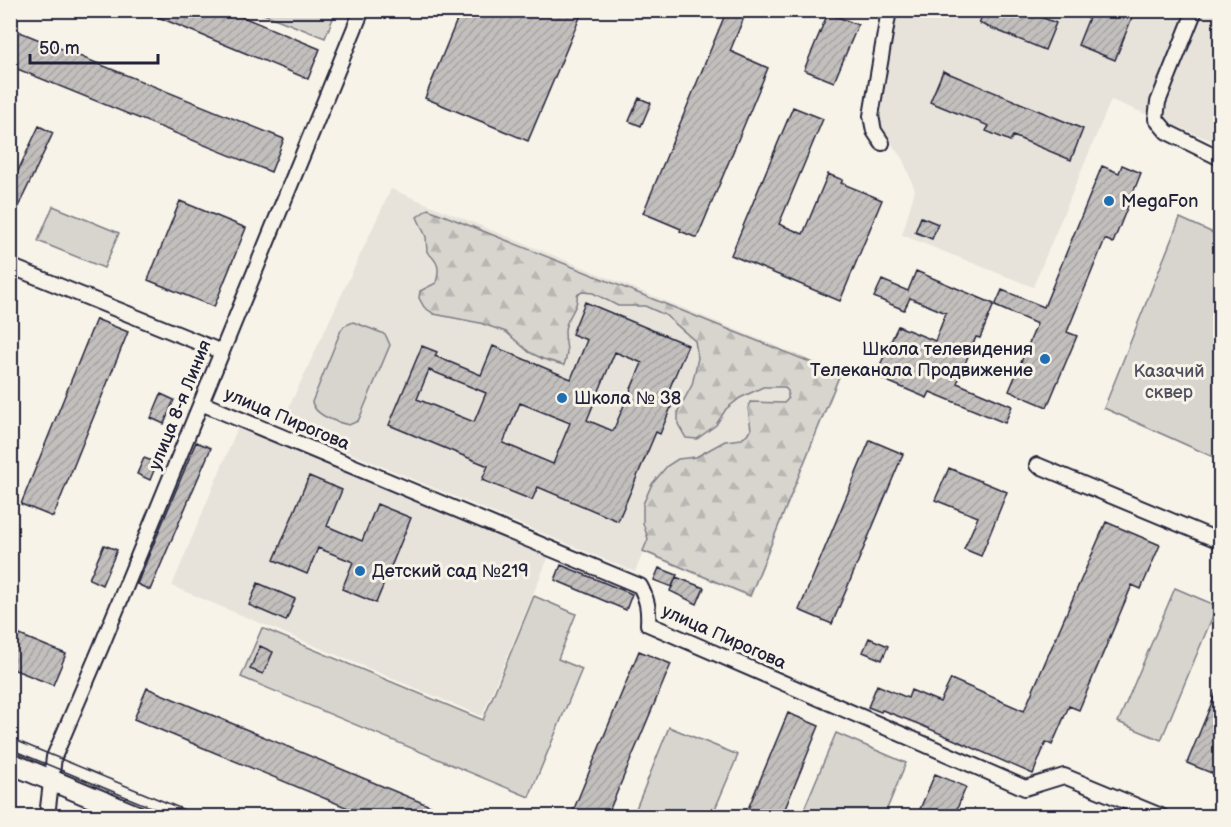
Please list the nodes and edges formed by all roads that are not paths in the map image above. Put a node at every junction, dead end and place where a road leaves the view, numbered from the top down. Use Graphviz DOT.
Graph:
graph roads {
  1 [pos="362,10"];
  2 [pos="889,10"];
  3 [pos="1195,10"];
  4 [pos="882,143"];
  5 [pos="1221,158"];
  6 [pos="10,266"];
  7 [pos="222,352"];
  8 [pos="201,403"];
  9 [pos="1037,465"];
  10 [pos="1221,542"];
  11 [pos="10,763"];
  12 [pos="51,780"];
  13 [pos="47,816"];
  14 [pos="137,816"];
  15 [pos="1161,816"];
  1 -- 7 [label="street, улица 8-я Линия"];
  2 -- 4 [label="street"];
  3 -- 5 [label="street"];
  6 -- 7 [label="street"];
  7 -- 8 [label="street, улица 8-я Линия"];
  8 -- 12 [label="street, улица 8-я Линия"];
  8 -- 15 [label="street, улица Пирогова"];
  9 -- 10 [label="street"];
  11 -- 12 [label="main road"];
  12 -- 13 [label="street, улица 8-я Линия"];
  12 -- 14 [label="main road"];
}
